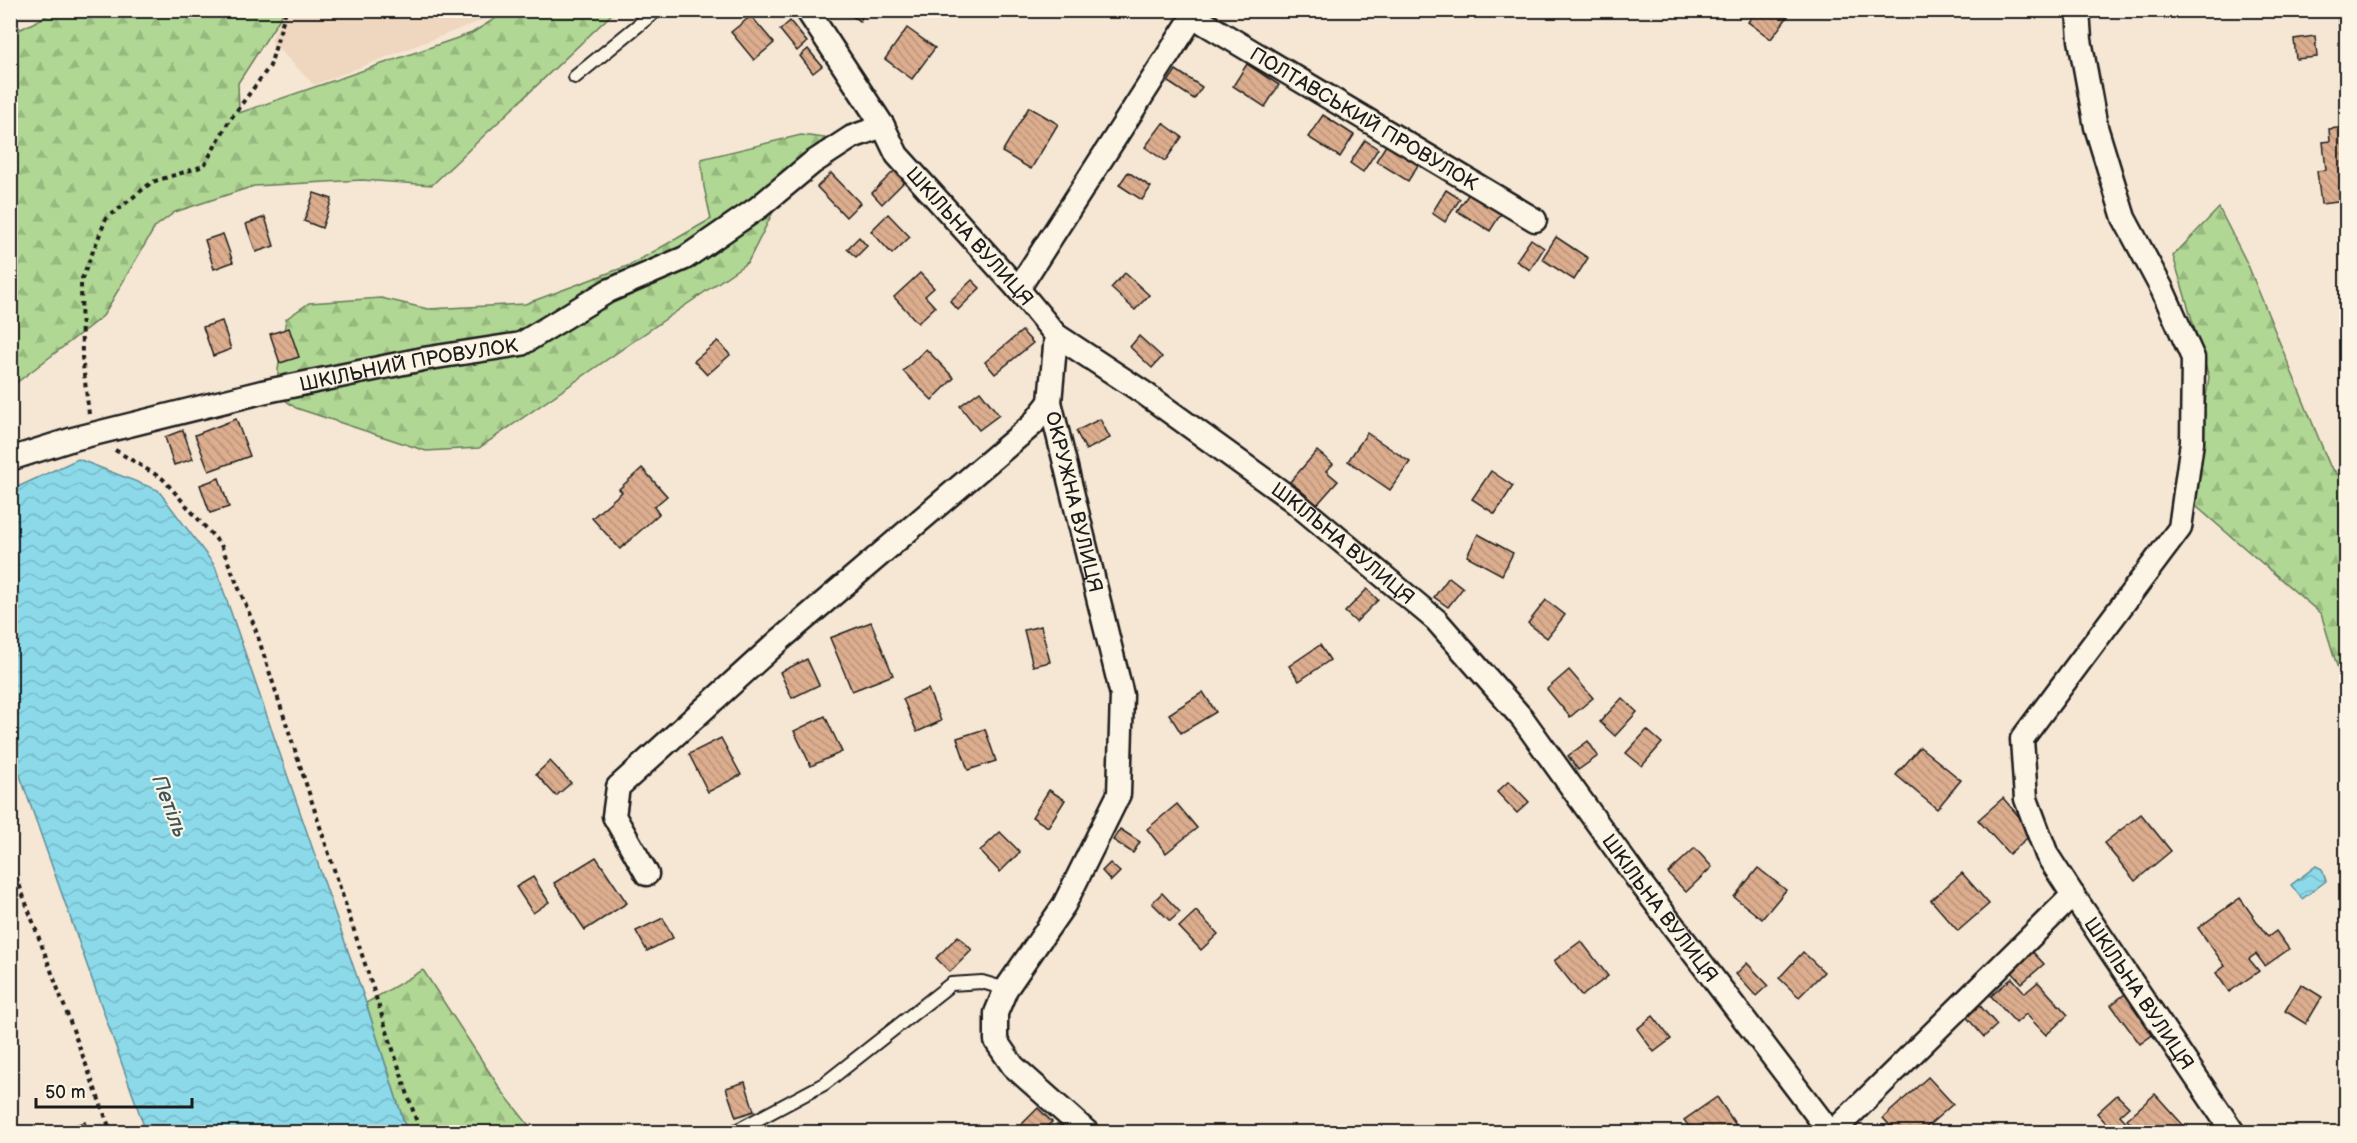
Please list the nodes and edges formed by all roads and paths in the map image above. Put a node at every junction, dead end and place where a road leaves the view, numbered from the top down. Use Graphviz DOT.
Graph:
graph roads {
  1 [pos="286,10"];
  2 [pos="657,10"];
  3 [pos="807,10"];
  4 [pos="2078,10"];
  5 [pos="1195,14"];
  6 [pos="575,77"];
  7 [pos="883,126"];
  8 [pos="1535,220"];
  9 [pos="1018,289"];
  10 [pos="1056,335"];
  11 [pos="1050,402"];
  12 [pos="91,435"];
  13 [pos="10,459"];
  14 [pos="10,860"];
  15 [pos="647,874"];
  16 [pos="2073,895"];
  17 [pos="1006,989"];
  18 [pos="111,1132"];
  19 [pos="420,1132"];
  20 [pos="734,1132"];
  21 [pos="1087,1132"];
  22 [pos="1832,1132"];
  23 [pos="2233,1132"];
  1 -- 12 [label="path"];
  2 -- 6 [label="lane"];
  3 -- 7 [label="street, ШКІЛЬНА ВУЛИЦЯ"];
  4 -- 16 [label="street"];
  5 -- 8 [label="street, ПОЛТАВСЬКИЙ ПРОВУЛОК"];
  5 -- 9 [label="street, ПОЛТАВСЬКИЙ ПРОВУЛОК"];
  7 -- 9 [label="street, ШКІЛЬНА ВУЛИЦЯ"];
  7 -- 12 [label="street, ШКІЛЬНИЙ ПРОВУЛОК"];
  9 -- 10 [label="street, ШКІЛЬНА ВУЛИЦЯ"];
  10 -- 11 [label="street"];
  10 -- 22 [label="street, ШКІЛЬНА ВУЛИЦЯ"];
  11 -- 15 [label="street, ОКРУЖНА ВУЛИЦЯ"];
  11 -- 17 [label="street, ОКРУЖНА ВУЛИЦЯ"];
  12 -- 13 [label="street, ШКІЛЬНИЙ ПРОВУЛОК"];
  12 -- 19 [label="path"];
  14 -- 18 [label="path"];
  16 -- 22 [label="street, ШКІЛЬНА ВУЛИЦЯ"];
  16 -- 23 [label="street, ШКІЛЬНА ВУЛИЦЯ"];
  17 -- 20 [label="lane"];
  17 -- 21 [label="street, ОКРУЖНА ВУЛИЦЯ"];
}
